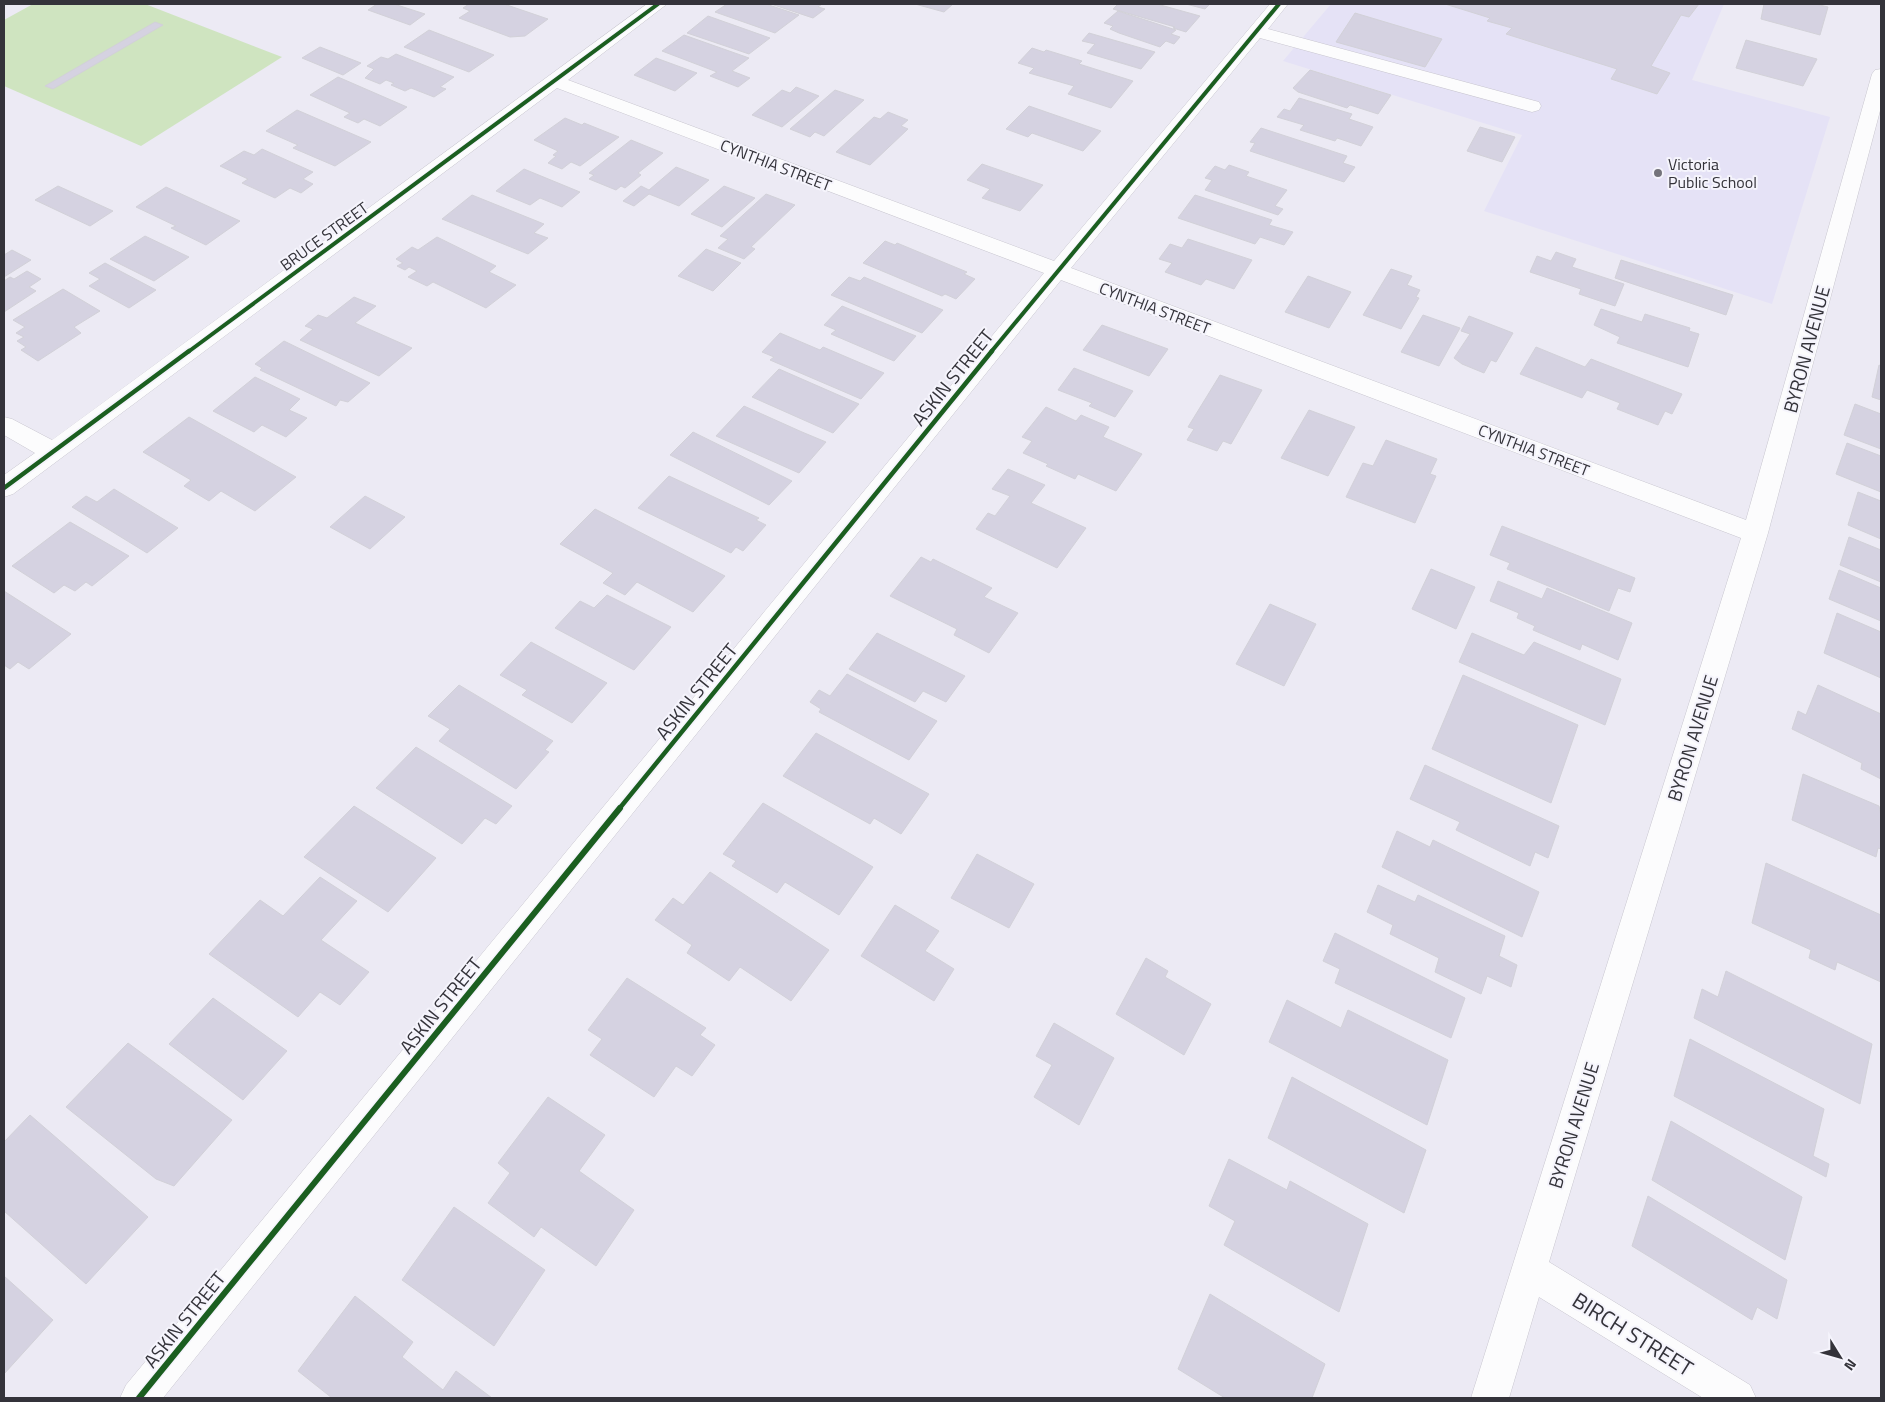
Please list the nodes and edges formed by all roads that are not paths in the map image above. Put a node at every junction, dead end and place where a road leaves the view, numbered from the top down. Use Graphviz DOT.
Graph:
graph roads {
  1 [pos="658,4"];
  2 [pos="1279,4"];
  3 [pos="1256,31"];
  4 [pos="1881,74"];
  5 [pos="555,81"];
  6 [pos="1532,106"];
  7 [pos="1057,271"];
  8 [pos="4,425"];
  9 [pos="53,452"];
  10 [pos="4,488"];
  11 [pos="1755,532"];
  12 [pos="1529,1270"];
  13 [pos="139,1398"];
  14 [pos="1490,1398"];
  15 [pos="1737,1398"];
  1 -- 5 [label="street, BRUCE STREET"];
  2 -- 3 [label="street, ASKIN STREET"];
  3 -- 6 [label="street"];
  3 -- 7 [label="street, ASKIN STREET"];
  4 -- 11 [label="street, BYRON AVENUE"];
  5 -- 7 [label="street, CYNTHIA STREET"];
  5 -- 9 [label="street, BRUCE STREET"];
  7 -- 11 [label="street, CYNTHIA STREET"];
  7 -- 13 [label="street, ASKIN STREET"];
  8 -- 9 [label="street"];
  9 -- 10 [label="street, BRUCE STREET"];
  11 -- 12 [label="street, BYRON AVENUE"];
  12 -- 14 [label="street, BYRON AVENUE"];
  12 -- 15 [label="street, BIRCH STREET"];
}
